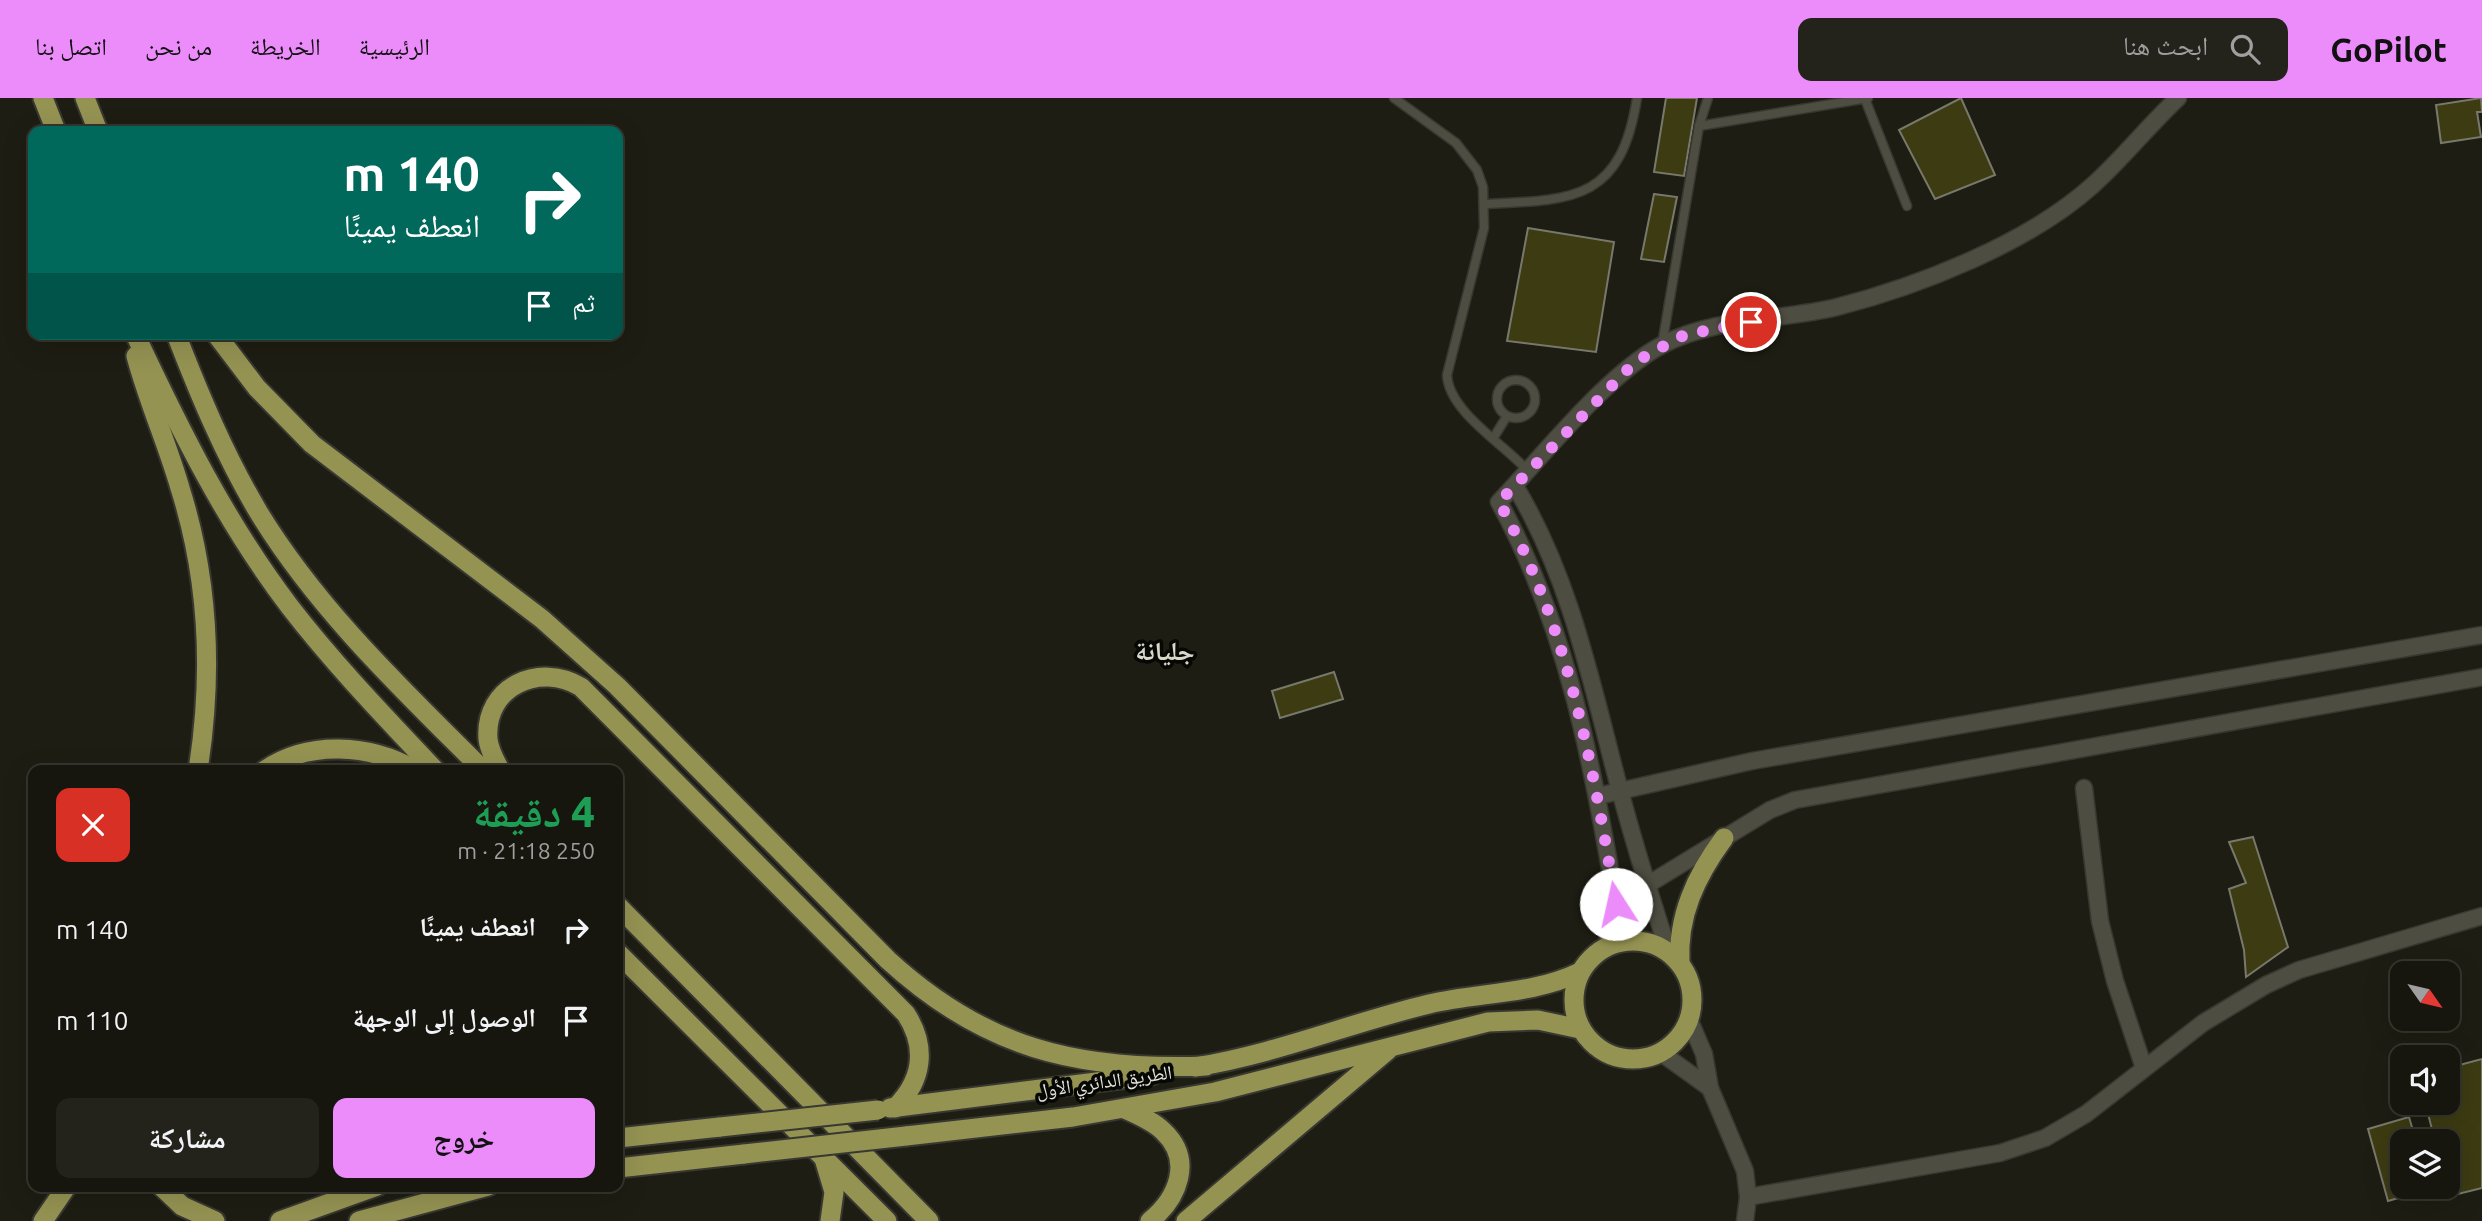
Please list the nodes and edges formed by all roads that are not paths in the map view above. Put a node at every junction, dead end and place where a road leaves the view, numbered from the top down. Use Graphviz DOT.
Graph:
graph roads {
  1 [pos="43,98"];
  2 [pos="85,98"];
  3 [pos="1394,98"];
  4 [pos="1637,98"];
  5 [pos="1708,98"];
  6 [pos="1866,98"];
  7 [pos="2178,98"];
  8 [pos="53,126"];
  9 [pos="95,126"];
  10 [pos="1699,126"];
  11 [pos="1486,204"];
  12 [pos="1907,206"];
  13 [pos="134,340"];
  14 [pos="136,340"];
  15 [pos="179,340"];
  16 [pos="221,340"];
  17 [pos="1662,345"];
  18 [pos="1507,416"];
  19 [pos="1493,437"];
  20 [pos="1528,471"];
  21 [pos="1515,486"];
  22 [pos="2482,635"];
  23 [pos="2482,677"];
  24 [pos="198,765"];
  25 [pos="274,765"];
  26 [pos="403,765"];
  27 [pos="430,765"];
  28 [pos="478,765"];
  29 [pos="498,765"];
  30 [pos="2084,788"];
  31 [pos="1620,791"];
  32 [pos="1598,796"];
  33 [pos="1724,838"];
  34 [pos="1647,886"];
  35 [pos="1616,904"];
  36 [pos="623,911"];
  37 [pos="2482,916"];
  38 [pos="1605,947"];
  39 [pos="623,958"];
  40 [pos="1674,958"];
  41 [pos="1580,972"];
  42 [pos="1689,1018"];
  43 [pos="1580,1028"];
  44 [pos="1394,1046"];
  45 [pos="1660,1052"];
  46 [pos="1206,1066"];
  47 [pos="2144,1068"];
  48 [pos="1710,1088"];
  49 [pos="886,1109"];
  50 [pos="1125,1109"];
  51 [pos="623,1137"];
  52 [pos="821,1155"];
  53 [pos="623,1167"];
  54 [pos="63,1192"];
  55 [pos="167,1192"];
  56 [pos="360,1192"];
  57 [pos="468,1192"];
  58 [pos="1748,1197"];
  59 [pos="387,1216"];
  60 [pos="43,1221"];
  61 [pos="215,1221"];
  62 [pos="280,1221"];
  63 [pos="359,1221"];
  64 [pos="830,1221"];
  65 [pos="887,1221"];
  66 [pos="929,1221"];
  67 [pos="1150,1221"];
  68 [pos="1186,1221"];
  69 [pos="1745,1221"];
  1 -- 8 [label="main road"];
  2 -- 9 [label="main road"];
  3 -- 11 [label="lane"];
  4 -- 11 [label="lane"];
  5 -- 10 [label="lane"];
  6 -- 10 [label="lane"];
  6 -- 12 [label="lane"];
  7 -- 17 [label="street"];
  10 -- 17 [label="lane"];
  11 -- 19 [label="lane"];
  13 -- 24 [label="main road"];
  14 -- 27 [label="main road"];
  15 -- 28 [label="main road"];
  16 -- 46 [label="main road"];
  17 -- 20 [label="street"];
  18 -- 18 [label="lane"];
  18 -- 19 [label="lane"];
  19 -- 20 [label="lane"];
  20 -- 21 [label="street"];
  21 -- 31 [label="street"];
  21 -- 32 [label="street"];
  22 -- 31 [label="street"];
  23 -- 33 [label="street"];
  25 -- 26 [label="main road"];
  29 -- 49 [label="main road"];
  30 -- 47 [label="street"];
  31 -- 32 [label="street"];
  31 -- 34 [label="street"];
  32 -- 35 [label="street"];
  33 -- 34 [label="street"];
  33 -- 40 [label="main road"];
  34 -- 35 [label="street"];
  34 -- 40 [label="street"];
  35 -- 38 [label="street"];
  36 -- 66 [label="main road"];
  37 -- 47 [label="street"];
  38 -- 40 [label="main road"];
  38 -- 41 [label="main road"];
  39 -- 52 [label="main road"];
  40 -- 42 [label="main road"];
  41 -- 43 [label="main road"];
  41 -- 46 [label="main road, الطريق الدائري الأول"];
  42 -- 45 [label="main road"];
  42 -- 48 [label="street"];
  43 -- 44 [label="main road"];
  43 -- 45 [label="main road"];
  44 -- 50 [label="main road"];
  44 -- 68 [label="main road"];
  45 -- 48 [label="street"];
  46 -- 49 [label="main road, الطريق الدائري الأول"];
  47 -- 58 [label="street"];
  48 -- 58 [label="street"];
  49 -- 51 [label="main road, الطريق الدائري الأول, bridge"];
  50 -- 53 [label="main road, bridge"];
  50 -- 67 [label="main road"];
  52 -- 64 [label="main road"];
  52 -- 65 [label="main road"];
  54 -- 60 [label="main road"];
  55 -- 61 [label="main road"];
  56 -- 62 [label="main road"];
  57 -- 59 [label="main road"];
  58 -- 69 [label="street"];
  59 -- 63 [label="main road"];
}
